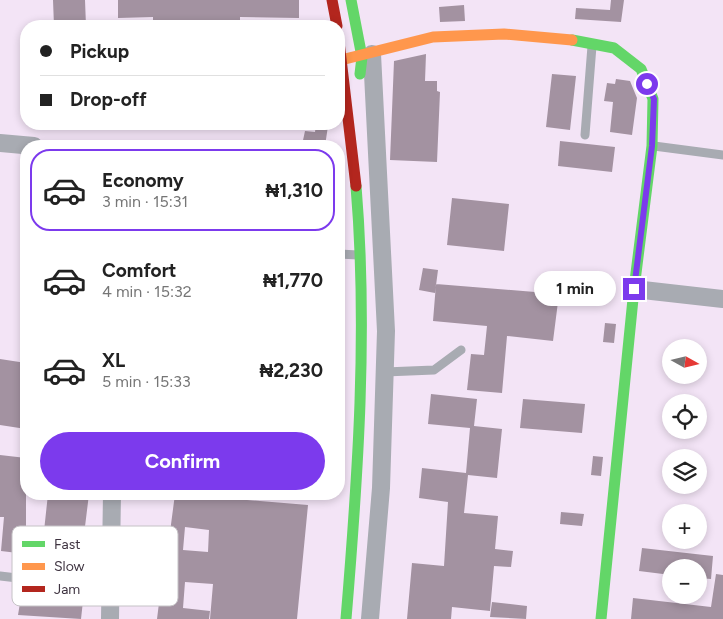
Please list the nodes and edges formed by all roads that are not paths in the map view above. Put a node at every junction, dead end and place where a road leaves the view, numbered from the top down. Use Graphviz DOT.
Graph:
graph roads {
  1 [pos="332,0"];
  2 [pos="351,0"];
  3 [pos="336,20"];
  4 [pos="592,43"];
  5 [pos="367,55"];
  6 [pos="345,59"];
  7 [pos="345,86"];
  8 [pos="348,106"];
  9 [pos="585,135"];
  10 [pos="0,143"];
  11 [pos="20,145"];
  12 [pos="652,146"];
  13 [pos="723,155"];
  14 [pos="345,254"];
  15 [pos="360,255"];
  16 [pos="634,289"];
  17 [pos="723,299"];
  18 [pos="461,350"];
  19 [pos="385,372"];
  20 [pos="112,500"];
  21 [pos="112,526"];
  22 [pos="111,606"];
  23 [pos="110,619"];
  24 [pos="346,619"];
  25 [pos="370,619"];
  26 [pos="601,619"];
  1 -- 3 [label="street"];
  2 -- 5 [label="street"];
  4 -- 5 [label="street"];
  4 -- 9 [label="lane"];
  4 -- 12 [label="street"];
  5 -- 6 [label="street"];
  5 -- 8 [label="street"];
  5 -- 19 [label="street"];
  7 -- 8 [label="street"];
  8 -- 15 [label="street"];
  10 -- 11 [label="street"];
  12 -- 13 [label="lane"];
  12 -- 16 [label="street"];
  14 -- 15 [label="lane"];
  15 -- 24 [label="street"];
  16 -- 17 [label="street"];
  16 -- 26 [label="street"];
  18 -- 19 [label="lane"];
  19 -- 25 [label="street"];
  20 -- 21 [label="street"];
  22 -- 23 [label="street"];
}
